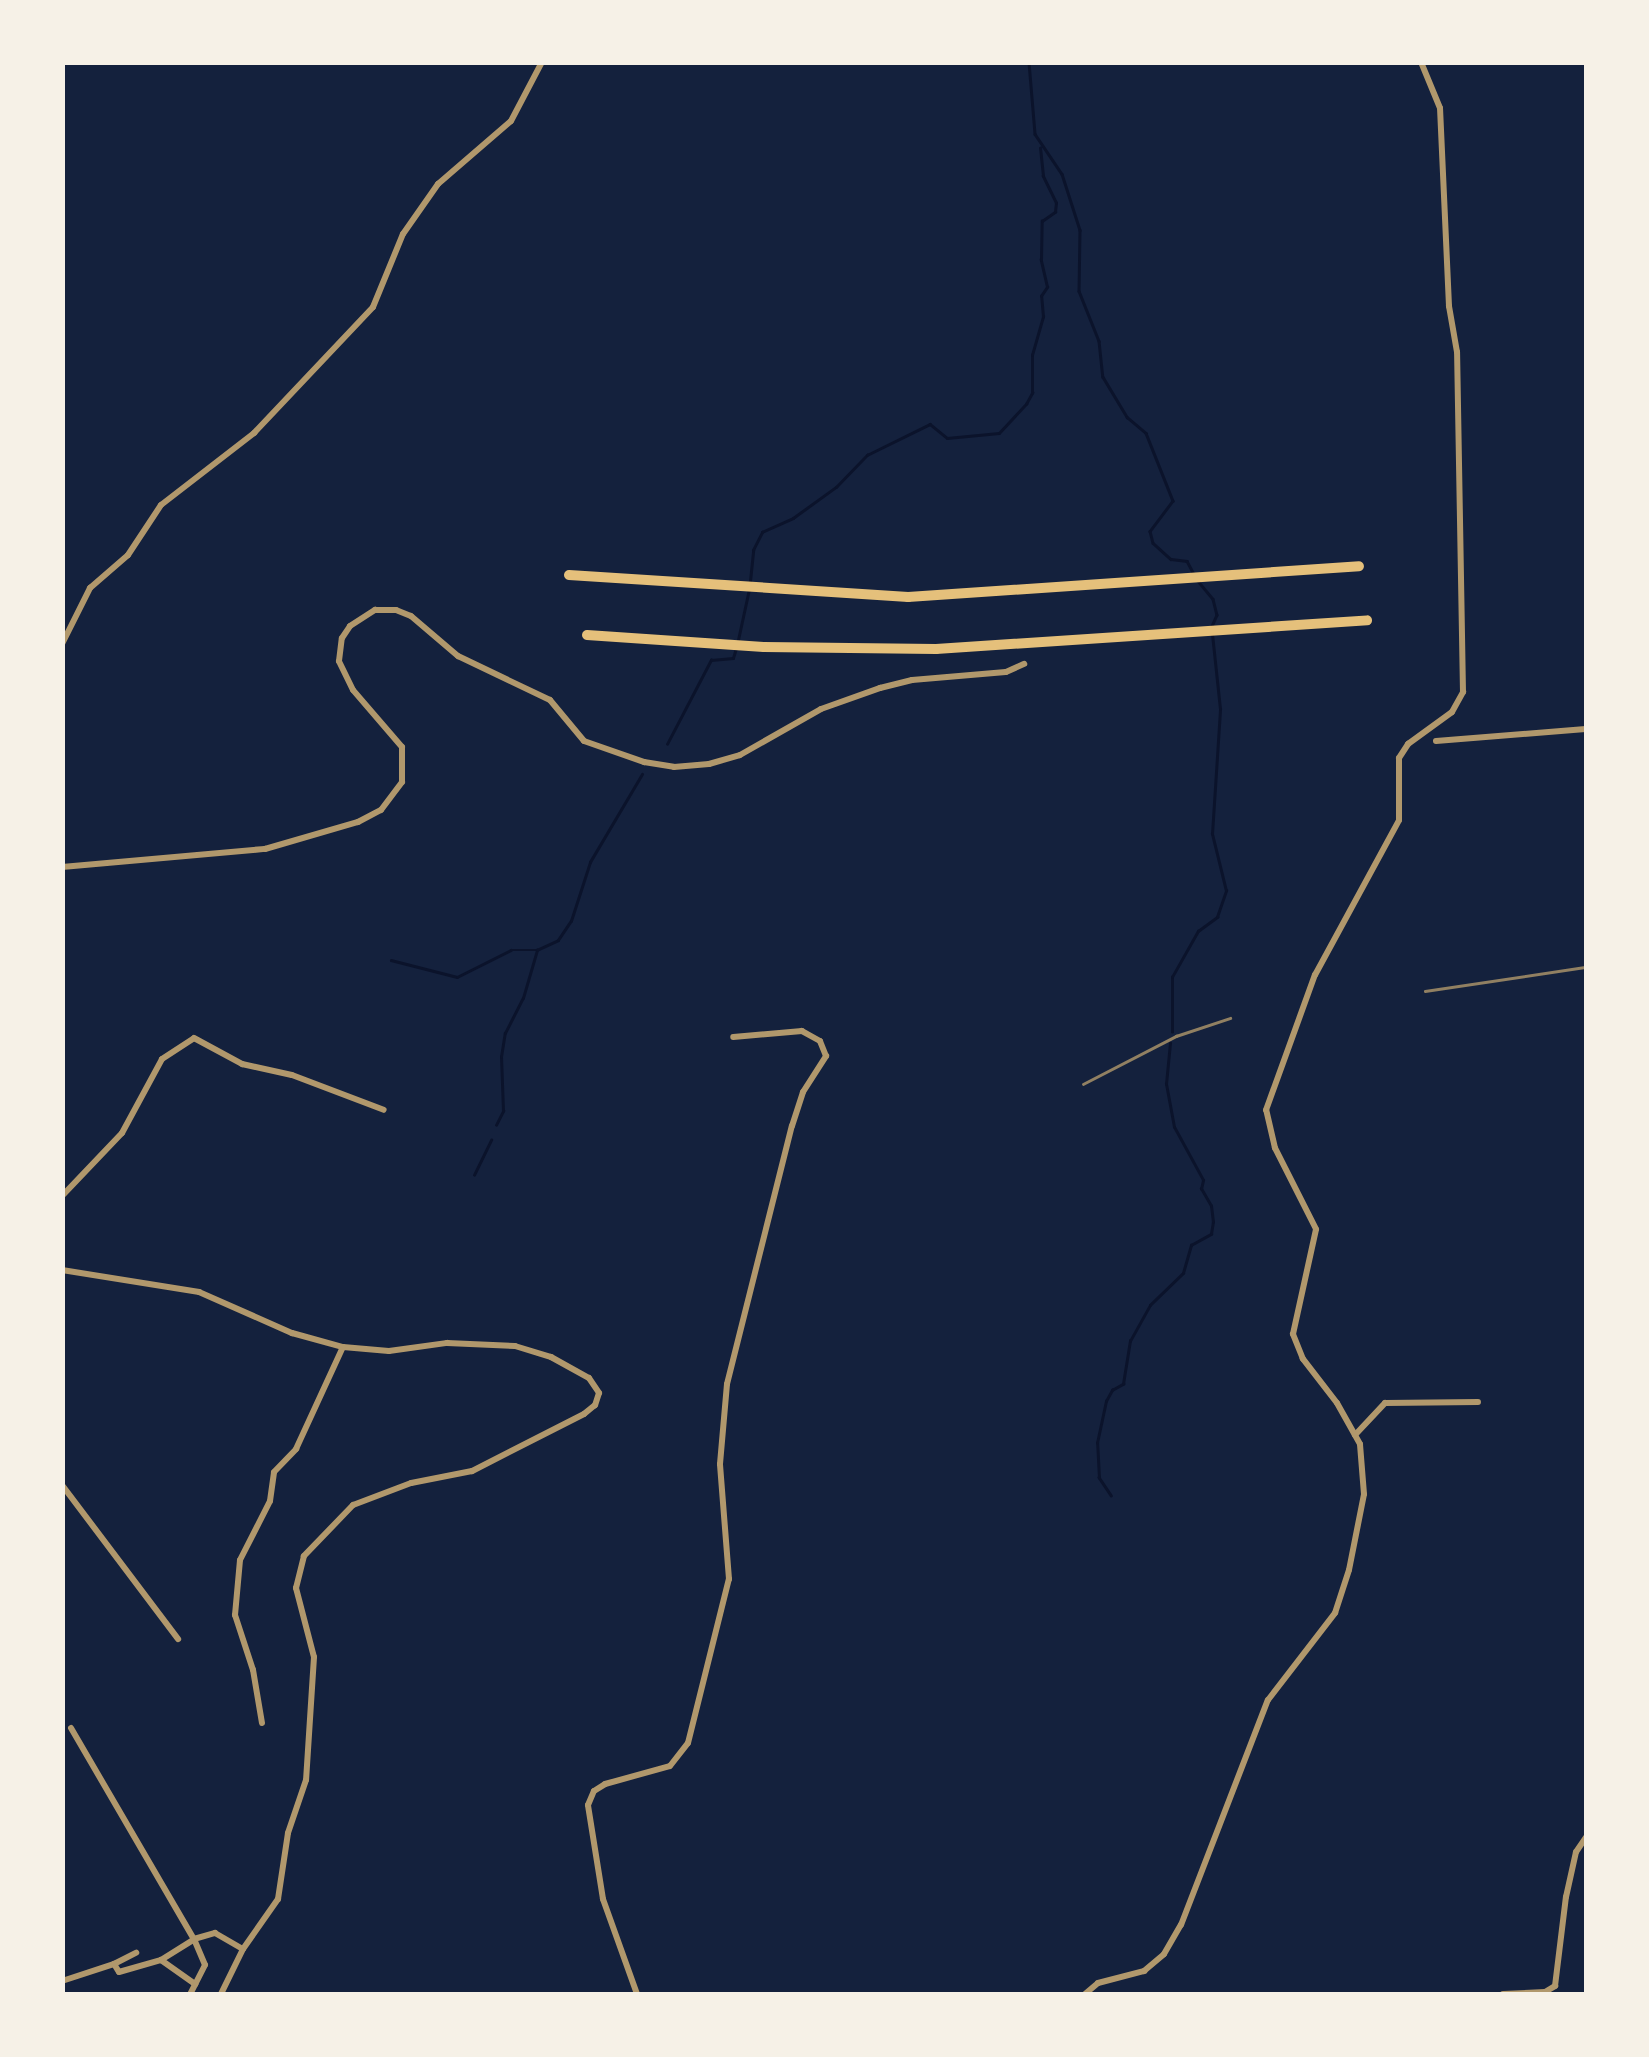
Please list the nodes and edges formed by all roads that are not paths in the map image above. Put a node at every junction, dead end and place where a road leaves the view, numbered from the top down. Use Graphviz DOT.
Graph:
graph roads {
  1 [pos="542,62"];
  2 [pos="1421,62"];
  3 [pos="1359,566"];
  4 [pos="569,575"];
  5 [pos="1367,620"];
  6 [pos="587,635"];
  7 [pos="62,644"];
  8 [pos="1024,664"];
  9 [pos="1586,729"];
  10 [pos="1436,741"];
  11 [pos="62,867"];
  12 [pos="733,1037"];
  13 [pos="384,1110"];
  14 [pos="62,1196"];
  15 [pos="62,1270"];
  16 [pos="343,1346"];
  17 [pos="1478,1402"];
  18 [pos="1355,1435"];
  19 [pos="62,1484"];
  20 [pos="178,1639"];
  21 [pos="262,1723"];
  22 [pos="71,1728"];
  23 [pos="1586,1837"];
  24 [pos="194,1939"];
  25 [pos="242,1949"];
  26 [pos="136,1953"];
  27 [pos="160,1960"];
  28 [pos="114,1964"];
  29 [pos="62,1981"];
  30 [pos="195,1984"];
  31 [pos="190,1994"];
  32 [pos="221,1994"];
  33 [pos="637,1994"];
  34 [pos="1085,1994"];
  35 [pos="1502,1994"];
  1 -- 7 [label="street"];
  2 -- 18 [label="street"];
  3 -- 4 [label="highway"];
  5 -- 6 [label="highway"];
  8 -- 11 [label="street"];
  9 -- 10 [label="street"];
  12 -- 33 [label="street"];
  13 -- 14 [label="street"];
  15 -- 16 [label="street"];
  16 -- 21 [label="street"];
  16 -- 25 [label="street"];
  17 -- 18 [label="street"];
  18 -- 34 [label="street"];
  19 -- 20 [label="street"];
  22 -- 24 [label="street"];
  23 -- 35 [label="street"];
  24 -- 25 [label="street"];
  24 -- 27 [label="street"];
  24 -- 30 [label="street"];
  25 -- 32 [label="street"];
  26 -- 28 [label="street"];
  27 -- 28 [label="street"];
  27 -- 30 [label="street"];
  28 -- 29 [label="street"];
  30 -- 31 [label="street"];
}
